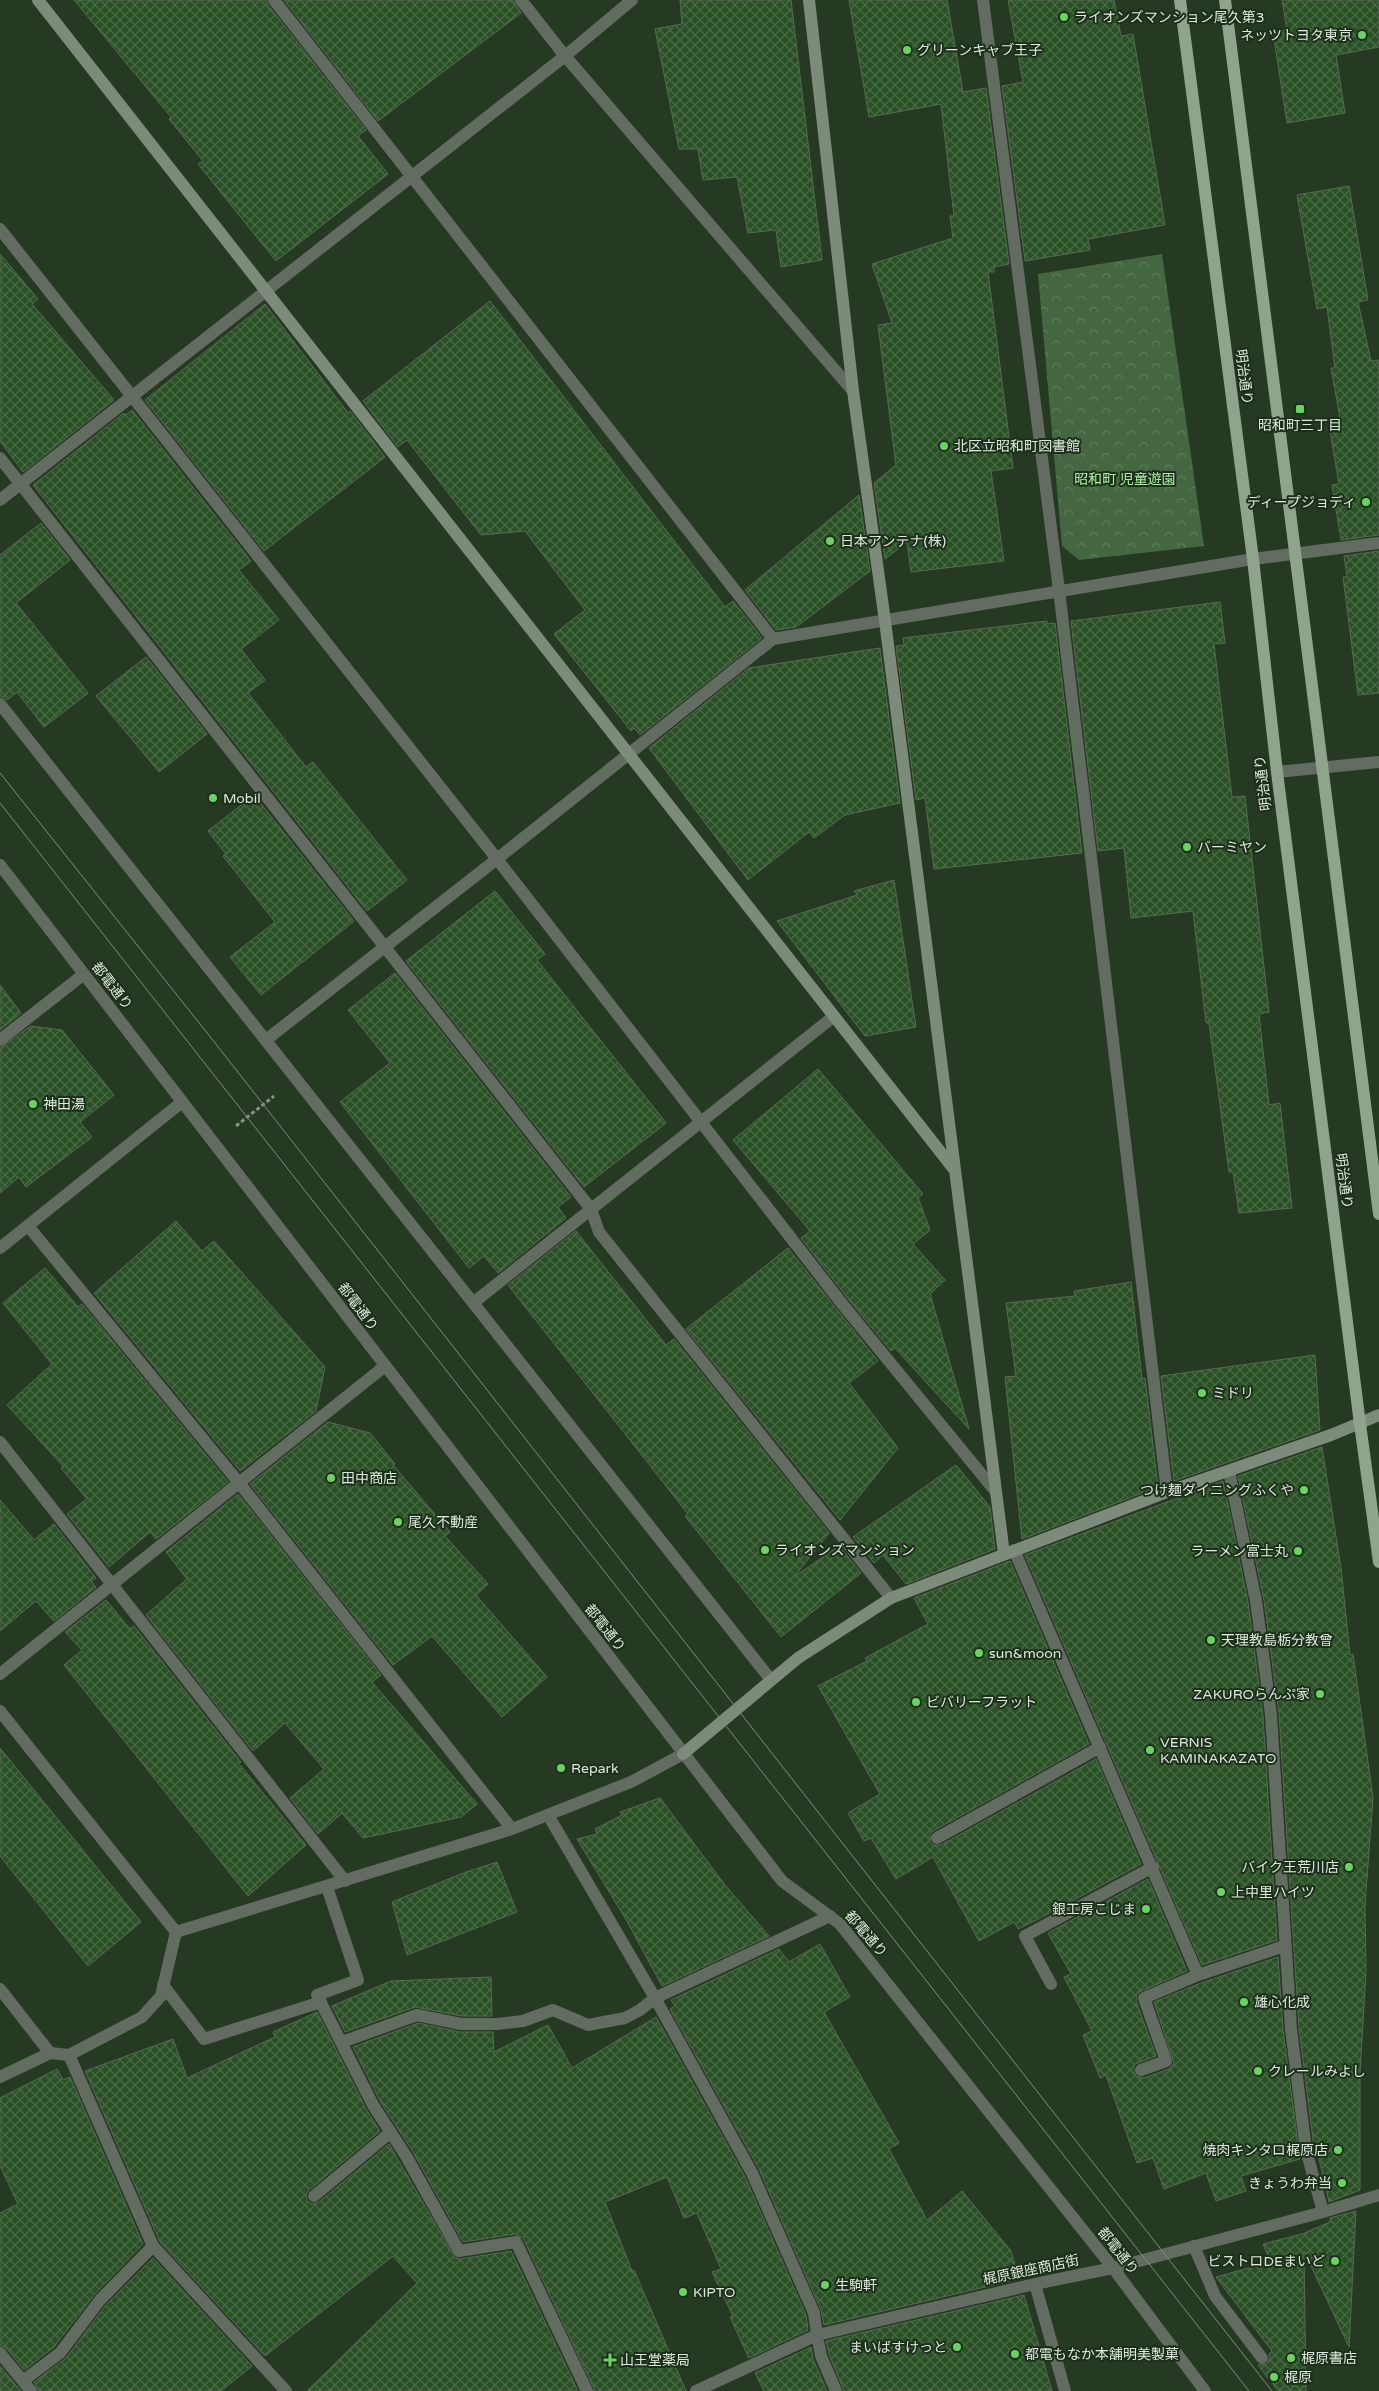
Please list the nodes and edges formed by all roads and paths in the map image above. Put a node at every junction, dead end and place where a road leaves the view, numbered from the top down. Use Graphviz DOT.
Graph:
graph roads {
  1 [pos="38,0"];
  2 [pos="274,0"];
  3 [pos="521,0"];
  4 [pos="632,0"];
  5 [pos="809,0"];
  6 [pos="983,0"];
  7 [pos="1180,0"];
  8 [pos="1225,0"];
  9 [pos="565,56"];
  10 [pos="411,176"];
  11 [pos="0,229"];
  12 [pos="266,291"];
  13 [pos="853,391"];
  14 [pos="133,396"];
  15 [pos="0,458"];
  16 [pos="20,484"];
  17 [pos="0,500"];
  18 [pos="1379,543"];
  19 [pos="1294,553"];
  20 [pos="1253,559"];
  21 [pos="1059,590"];
  22 [pos="885,621"];
  23 [pos="773,639"];
  24 [pos="0,704"];
  25 [pos="629,754"];
  26 [pos="1379,762"];
  27 [pos="1323,768"];
  28 [pos="1277,772"];
  29 [pos="497,859"];
  30 [pos="0,865"];
  31 [pos="384,947"];
  32 [pos="84,974"];
  33 [pos="834,1017"];
  34 [pos="0,1040"];
  35 [pos="266,1040"];
  36 [pos="296,1079"];
  37 [pos="182,1102"];
  38 [pos="700,1122"];
  39 [pos="214,1144"];
  40 [pos="953,1168"];
  41 [pos="591,1209"];
  42 [pos="1379,1214"];
  43 [pos="28,1226"];
  44 [pos="0,1248"];
  45 [pos="473,1303"];
  46 [pos="385,1366"];
  47 [pos="1379,1415"];
  48 [pos="1360,1424"];
  49 [pos="0,1442"];
  50 [pos="1229,1471"];
  51 [pos="240,1484"];
  52 [pos="996,1492"];
  53 [pos="1167,1492"];
  54 [pos="1009,1552"];
  55 [pos="1379,1562"];
  56 [pos="114,1585"];
  57 [pos="891,1598"];
  58 [pos="0,1674"];
  59 [pos="771,1680"];
  60 [pos="0,1711"];
  61 [pos="1100,1747"];
  62 [pos="683,1754"];
  63 [pos="548,1815"];
  64 [pos="512,1829"];
  65 [pos="936,1838"];
  66 [pos="1152,1867"];
  67 [pos="345,1881"];
  68 [pos="327,1887"];
  69 [pos="830,1916"];
  70 [pos="176,1932"];
  71 [pos="1284,1946"];
  72 [pos="1198,1975"];
  73 [pos="1051,1984"];
  74 [pos="163,1985"];
  75 [pos="0,1989"];
  76 [pos="655,1998"];
  77 [pos="321,2002"];
  78 [pos="342,2042"];
  79 [pos="50,2053"];
  80 [pos="69,2055"];
  81 [pos="1141,2070"];
  82 [pos="0,2077"];
  83 [pos="391,2132"];
  84 [pos="1379,2195"];
  85 [pos="314,2196"];
  86 [pos="1324,2212"];
  87 [pos="152,2246"];
  88 [pos="1194,2246"];
  89 [pos="1113,2268"];
  90 [pos="1035,2284"];
  91 [pos="817,2334"];
  92 [pos="0,2353"];
  93 [pos="1262,2358"];
  94 [pos="28,2386"];
  95 [pos="286,2391"];
  96 [pos="587,2391"];
  97 [pos="696,2391"];
  98 [pos="836,2391"];
  99 [pos="1065,2391"];
  100 [pos="1206,2391"];
  1 -- 12 [label="street"];
  2 -- 10 [label="street"];
  3 -- 9 [label="street"];
  4 -- 9 [label="street"];
  5 -- 13 [label="street"];
  6 -- 21 [label="street"];
  7 -- 20 [label="main road, 明治通り"];
  8 -- 19 [label="main road, 明治通り"];
  9 -- 10 [label="street"];
  9 -- 13 [label="street"];
  10 -- 12 [label="street"];
  10 -- 23 [label="street"];
  11 -- 14 [label="street"];
  12 -- 14 [label="street"];
  12 -- 25 [label="street"];
  13 -- 22 [label="street"];
  14 -- 16 [label="street"];
  14 -- 29 [label="street"];
  15 -- 16 [label="street"];
  16 -- 17 [label="street"];
  16 -- 31 [label="street"];
  18 -- 19 [label="street"];
  19 -- 20 [label="street"];
  19 -- 27 [label="main road, 明治通り"];
  20 -- 21 [label="street"];
  20 -- 28 [label="main road, 明治通り"];
  21 -- 22 [label="street"];
  21 -- 53 [label="street"];
  22 -- 23 [label="street"];
  22 -- 40 [label="street"];
  23 -- 25 [label="street"];
  24 -- 35 [label="street"];
  25 -- 29 [label="street"];
  25 -- 33 [label="street"];
  26 -- 27 [label="street"];
  27 -- 28 [label="street"];
  27 -- 42 [label="main road, 明治通り"];
  28 -- 48 [label="main road, 明治通り"];
  29 -- 31 [label="street"];
  29 -- 38 [label="street"];
  30 -- 32 [label="street, 都電通り"];
  31 -- 35 [label="street"];
  31 -- 41 [label="street"];
  32 -- 34 [label="street"];
  32 -- 37 [label="street, 都電通り"];
  33 -- 38 [label="street"];
  33 -- 40 [label="street"];
  35 -- 36 [label="street"];
  36 -- 39 [label="path"];
  36 -- 45 [label="street"];
  37 -- 39 [label="street, 都電通り"];
  37 -- 43 [label="street"];
  38 -- 41 [label="street"];
  38 -- 52 [label="street"];
  39 -- 46 [label="street, 都電通り"];
  40 -- 52 [label="street"];
  41 -- 45 [label="street"];
  41 -- 57 [label="street"];
  43 -- 44 [label="street"];
  43 -- 51 [label="street"];
  45 -- 59 [label="street"];
  46 -- 51 [label="street"];
  46 -- 62 [label="street, 都電通り"];
  47 -- 48 [label="street"];
  48 -- 50 [label="street"];
  48 -- 55 [label="main road, 明治通り"];
  49 -- 56 [label="street"];
  50 -- 53 [label="street"];
  50 -- 71 [label="street"];
  51 -- 56 [label="street"];
  51 -- 64 [label="street"];
  52 -- 54 [label="street"];
  53 -- 54 [label="street"];
  54 -- 57 [label="street"];
  54 -- 61 [label="street"];
  56 -- 58 [label="street"];
  56 -- 67 [label="street"];
  57 -- 59 [label="street"];
  59 -- 62 [label="street"];
  60 -- 70 [label="street"];
  61 -- 65 [label="street"];
  61 -- 66 [label="street"];
  62 -- 63 [label="street"];
  62 -- 69 [label="street, 都電通り"];
  63 -- 64 [label="street"];
  63 -- 76 [label="street"];
  64 -- 67 [label="street"];
  66 -- 72 [label="street"];
  66 -- 73 [label="street"];
  67 -- 68 [label="street"];
  68 -- 70 [label="street"];
  68 -- 77 [label="street"];
  69 -- 76 [label="street"];
  69 -- 89 [label="street, 都電通り"];
  70 -- 74 [label="street"];
  71 -- 72 [label="street"];
  71 -- 86 [label="street"];
  72 -- 81 [label="street"];
  74 -- 77 [label="street"];
  74 -- 80 [label="street"];
  75 -- 79 [label="street"];
  76 -- 78 [label="street"];
  76 -- 91 [label="street"];
  77 -- 78 [label="street"];
  78 -- 83 [label="street"];
  79 -- 80 [label="street"];
  79 -- 82 [label="street"];
  80 -- 87 [label="street"];
  83 -- 85 [label="street"];
  83 -- 96 [label="street"];
  84 -- 86 [label="street, 梶原銀座商店街"];
  86 -- 88 [label="street, 梶原銀座商店街"];
  87 -- 94 [label="street"];
  87 -- 95 [label="street"];
  88 -- 89 [label="street, 梶原銀座商店街"];
  88 -- 93 [label="street"];
  89 -- 90 [label="street, 梶原銀座商店街"];
  89 -- 100 [label="street, 都電通り"];
  90 -- 91 [label="street, 梶原銀座商店街"];
  90 -- 99 [label="street"];
  91 -- 97 [label="street, 梶原銀座商店街"];
  91 -- 98 [label="street"];
  92 -- 94 [label="street"];
}
